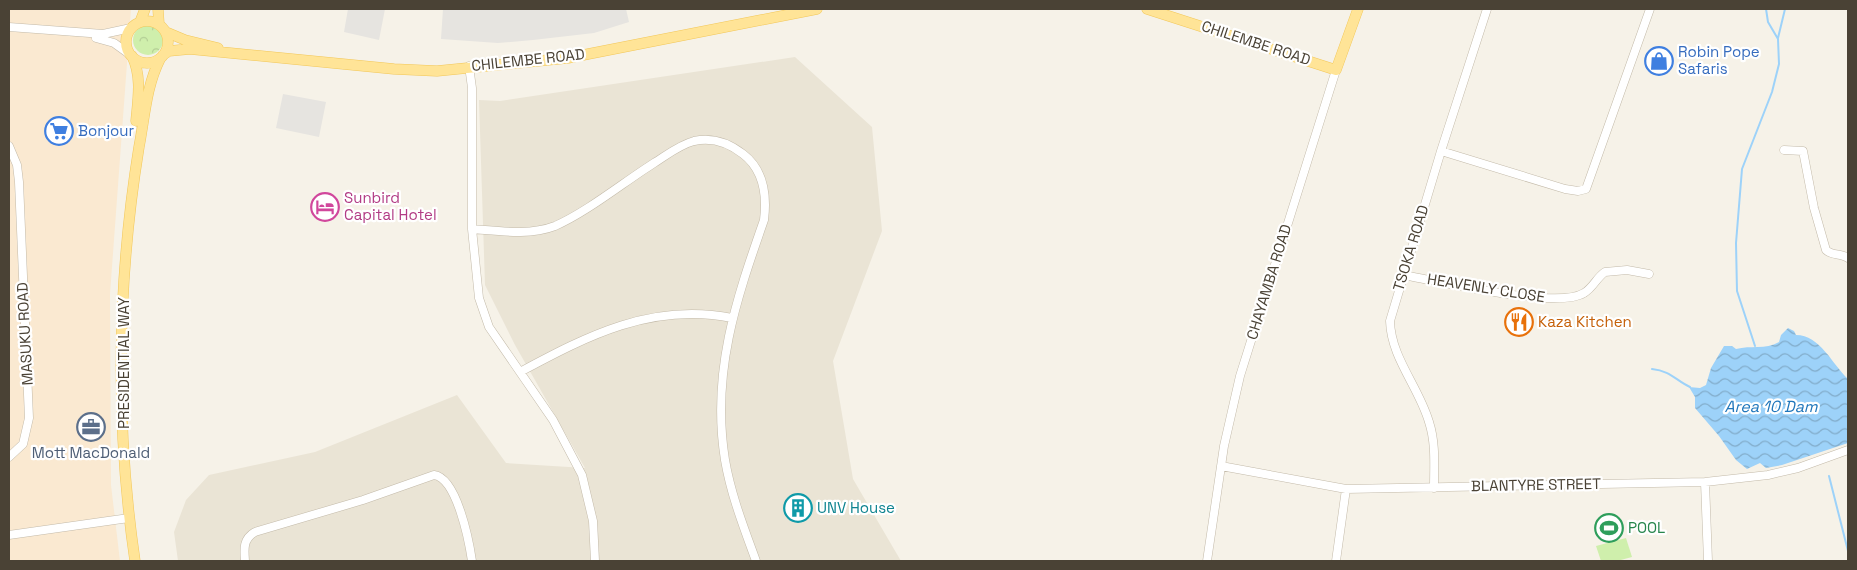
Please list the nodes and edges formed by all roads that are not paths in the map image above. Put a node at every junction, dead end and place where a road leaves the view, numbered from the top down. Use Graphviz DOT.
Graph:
graph roads {
  1 [pos="145,9"];
  2 [pos="158,9"];
  3 [pos="817,9"];
  4 [pos="1147,9"];
  5 [pos="1358,9"];
  6 [pos="1487,9"];
  7 [pos="1650,9"];
  8 [pos="136,25"];
  9 [pos="9,27"];
  10 [pos="163,28"];
  11 [pos="77,34"];
  12 [pos="236,52"];
  13 [pos="132,56"];
  14 [pos="162,57"];
  15 [pos="469,66"];
  16 [pos="1336,70"];
  17 [pos="9,146"];
  18 [pos="1784,150"];
  19 [pos="1441,151"];
  20 [pos="136,165"];
  21 [pos="472,229"];
  22 [pos="1848,258"];
  23 [pos="1649,274"];
  24 [pos="1403,275"];
  25 [pos="732,318"];
  26 [pos="520,372"];
  27 [pos="1848,450"];
  28 [pos="9,457"];
  29 [pos="1221,466"];
  30 [pos="1705,482"];
  31 [pos="1434,488"];
  32 [pos="1346,489"];
  33 [pos="129,518"];
  34 [pos="9,535"];
  35 [pos="134,561"];
  36 [pos="245,561"];
  37 [pos="472,561"];
  38 [pos="595,561"];
  39 [pos="756,561"];
  40 [pos="1208,561"];
  41 [pos="1336,561"];
  42 [pos="1708,561"];
  1 -- 8 [label="main road"];
  2 -- 10 [label="main road"];
  3 -- 15 [label="main road, CHILEMBE ROAD"];
  4 -- 16 [label="main road, CHILEMBE ROAD"];
  5 -- 16 [label="main road, CHAYAMBA ROAD"];
  6 -- 19 [label="street, TSOKA ROAD"];
  7 -- 19 [label="street"];
  8 -- 10 [label="main road"];
  8 -- 11 [label="street"];
  8 -- 13 [label="main road"];
  9 -- 11 [label="street"];
  10 -- 12 [label="main road"];
  10 -- 14 [label="main road"];
  11 -- 13 [label="street"];
  12 -- 14 [label="main road"];
  12 -- 15 [label="main road, CHILEMBE ROAD"];
  13 -- 14 [label="main road"];
  13 -- 20 [label="main road, PRESIDENTIAL WAY"];
  14 -- 20 [label="main road, PRESIDENTIAL WAY"];
  15 -- 21 [label="street"];
  16 -- 29 [label="street, CHAYAMBA ROAD"];
  17 -- 28 [label="street, MASUKU ROAD"];
  18 -- 22 [label="street"];
  19 -- 24 [label="street, TSOKA ROAD"];
  20 -- 33 [label="main road, PRESIDENTIAL WAY"];
  21 -- 25 [label="street"];
  21 -- 26 [label="street"];
  23 -- 24 [label="street, HEAVENLY CLOSE"];
  24 -- 31 [label="street, TSOKA ROAD"];
  25 -- 26 [label="street"];
  25 -- 39 [label="street"];
  26 -- 38 [label="street"];
  27 -- 30 [label="street, BLANTYRE STREET"];
  29 -- 32 [label="street, BLANTYRE STREET"];
  29 -- 40 [label="street, CHAYAMBA ROAD"];
  30 -- 31 [label="street, BLANTYRE STREET"];
  30 -- 42 [label="street"];
  31 -- 32 [label="street, BLANTYRE STREET"];
  32 -- 41 [label="street"];
  33 -- 34 [label="street"];
  33 -- 35 [label="main road, PRESIDENTIAL WAY"];
  36 -- 37 [label="street"];
}
